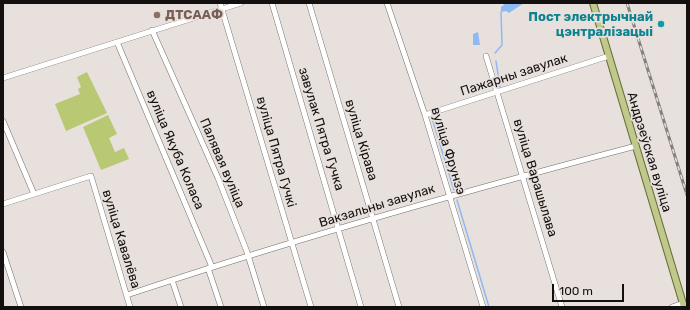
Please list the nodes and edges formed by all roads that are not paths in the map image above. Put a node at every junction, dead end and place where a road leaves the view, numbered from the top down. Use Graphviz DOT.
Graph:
graph roads {
  1 [pos="241,3"];
  2 [pos="272,3"];
  3 [pos="308,3"];
  4 [pos="387,3"];
  5 [pos="593,3"];
  6 [pos="221,6"];
  7 [pos="152,30"];
  8 [pos="117,42"];
  9 [pos="486,56"];
  10 [pos="609,56"];
  11 [pos="3,78"];
  12 [pos="498,92"];
  13 [pos="426,115"];
  14 [pos="3,121"];
  15 [pos="636,146"];
  16 [pos="523,176"];
  17 [pos="34,194"];
  18 [pos="450,195"];
  19 [pos="3,204"];
  20 [pos="374,218"];
  21 [pos="339,228"];
  22 [pos="291,243"];
  23 [pos="3,252"];
  24 [pos="247,256"];
  25 [pos="210,267"];
  26 [pos="172,280"];
  27 [pos="126,295"];
  28 [pos="684,305"];
  29 [pos="21,307"];
  30 [pos="130,307"];
  31 [pos="181,307"];
  32 [pos="221,307"];
  33 [pos="264,307"];
  34 [pos="311,307"];
  35 [pos="361,307"];
  36 [pos="399,307"];
  37 [pos="483,307"];
  38 [pos="562,307"];
  39 [pos="672,307"];
  1 -- 6 [label="street"];
  2 -- 21 [label="street, завулак Пятра Гучка"];
  3 -- 20 [label="street, вуліца Кірава"];
  4 -- 13 [label="street, вуліца Фрунзэ"];
  5 -- 10 [label="main road, Андрэеўская вуліца"];
  6 -- 7 [label="street"];
  6 -- 22 [label="street, вуліца Пятра Гучкі"];
  7 -- 8 [label="street"];
  7 -- 24 [label="street, Палявая вуліца"];
  8 -- 11 [label="street"];
  8 -- 25 [label="street, вуліца Якуба Коласа"];
  9 -- 12 [label="street, вуліца Варашылава"];
  10 -- 12 [label="street, Пажарны завулак"];
  10 -- 15 [label="main road, Андрэеўская вуліца"];
  12 -- 13 [label="street, Пажарны завулак"];
  12 -- 16 [label="street, вуліца Варашылава"];
  13 -- 18 [label="street, вуліца Фрунзэ"];
  14 -- 17 [label="street"];
  15 -- 16 [label="street, Вакзальны завулак"];
  15 -- 28 [label="main road, Андрэеўская вуліца"];
  16 -- 18 [label="street, Вакзальны завулак"];
  16 -- 38 [label="street, вуліца Варашылава"];
  17 -- 19 [label="street"];
  17 -- 27 [label="street, вуліца Кавалёва"];
  18 -- 20 [label="street, Вакзальны завулак"];
  18 -- 37 [label="street, вуліца Фрунзэ"];
  20 -- 21 [label="street, Вакзальны завулак"];
  20 -- 36 [label="street, вуліца Кірава"];
  21 -- 22 [label="street, Вакзальны завулак"];
  21 -- 35 [label="street, завулак Пятра Гучка"];
  22 -- 24 [label="street, Вакзальны завулак"];
  22 -- 34 [label="street, вуліца Пятра Гучкі"];
  23 -- 29 [label="street"];
  24 -- 25 [label="street, Вакзальны завулак"];
  24 -- 33 [label="street, Палявая вуліца"];
  25 -- 26 [label="street, Вакзальны завулак"];
  25 -- 32 [label="street, вуліца Якуба Коласа"];
  26 -- 27 [label="street, Вакзальны завулак"];
  26 -- 31 [label="street"];
  27 -- 30 [label="street, вуліца Кавалёва"];
  28 -- 39 [label="street"];
}
